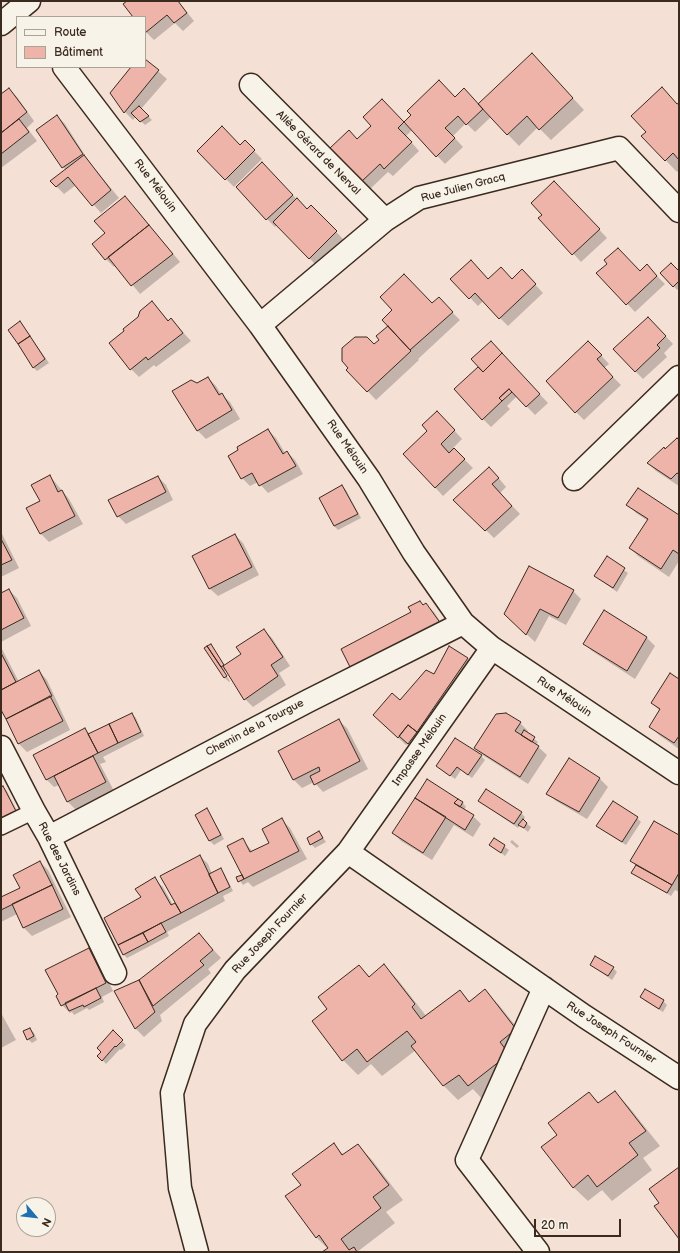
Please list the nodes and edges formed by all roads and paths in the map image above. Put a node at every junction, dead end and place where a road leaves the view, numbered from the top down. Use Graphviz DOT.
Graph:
graph roads {
  1 [pos="22,7"];
  2 [pos="1,24"];
  3 [pos="65,68"];
  4 [pos="251,85"];
  5 [pos="679,211"];
  6 [pos="384,220"];
  7 [pos="260,325"];
  8 [pos="679,377"];
  9 [pos="574,479"];
  10 [pos="463,623"];
  11 [pos="492,648"];
  12 [pos="1,747"];
  13 [pos="679,773"];
  14 [pos="34,811"];
  15 [pos="1,827"];
  16 [pos="49,837"];
  17 [pos="348,852"];
  18 [pos="115,972"];
  19 [pos="544,988"];
  20 [pos="679,1078"];
  21 [pos="197,1252"];
  22 [pos="538,1252"];
  1 -- 2 [label="street"];
  3 -- 7 [label="street, Rue Mélouin"];
  4 -- 6 [label="street, Allée Gérard de Nerval"];
  5 -- 6 [label="street, Rue Julien Gracq"];
  6 -- 7 [label="street, Rue Julien Gracq"];
  7 -- 10 [label="street, Rue Mélouin"];
  8 -- 9 [label="street"];
  10 -- 11 [label="street, Rue Mélouin"];
  10 -- 16 [label="street, Chemin de la Tourgue"];
  11 -- 13 [label="street, Rue Mélouin"];
  11 -- 17 [label="street, Impasse Mélouin"];
  12 -- 14 [label="street, Rue des Jardins"];
  14 -- 15 [label="lane"];
  14 -- 16 [label="street, Rue des Jardins"];
  16 -- 18 [label="street, Rue des Jardins"];
  17 -- 19 [label="street, Rue Joseph Fournier"];
  17 -- 21 [label="street, Rue Joseph Fournier"];
  19 -- 20 [label="street, Rue Joseph Fournier"];
  19 -- 22 [label="street"];
}
